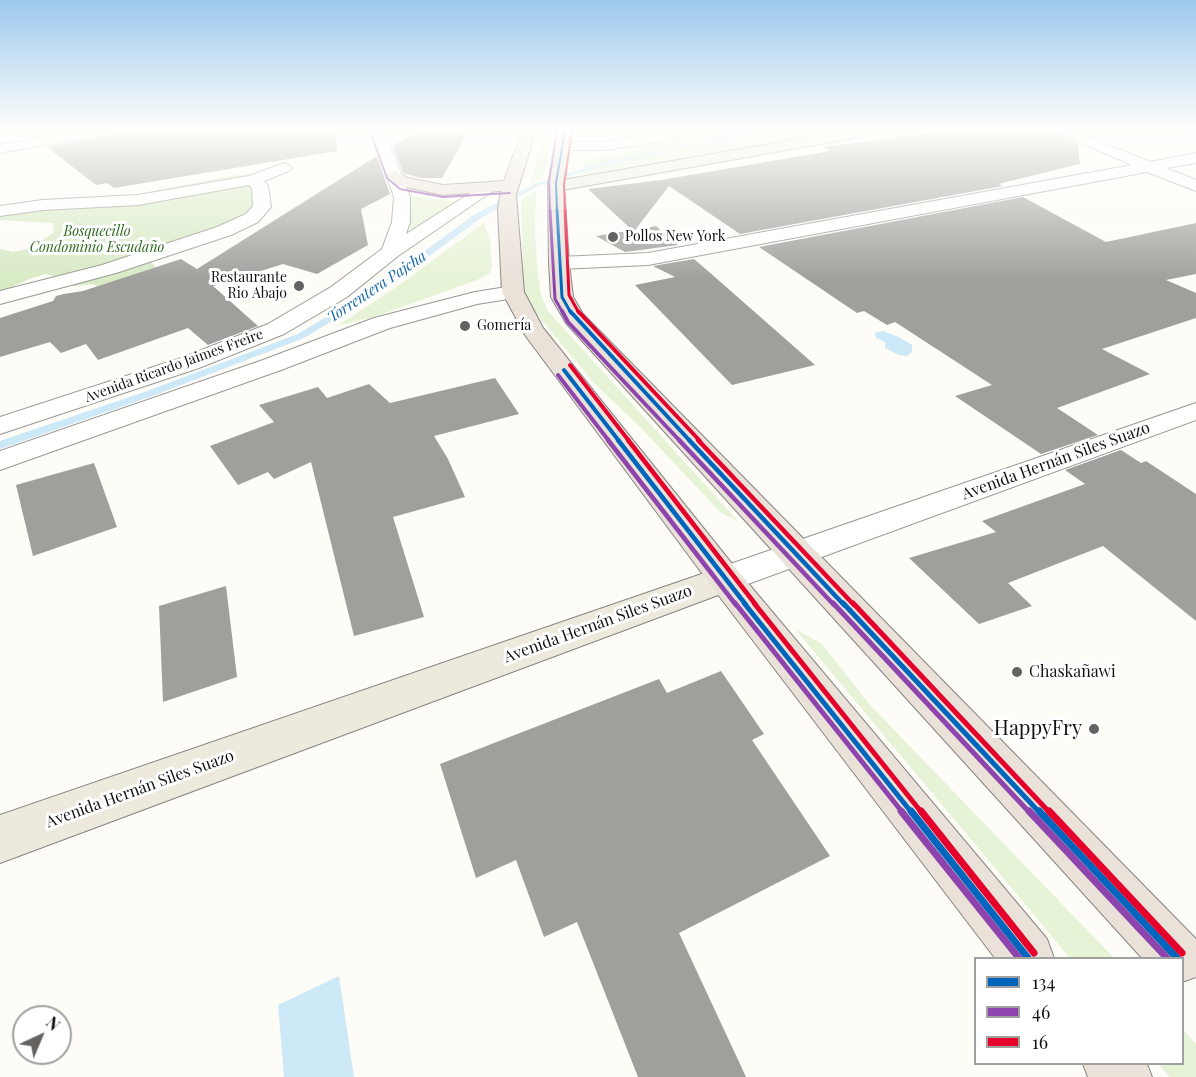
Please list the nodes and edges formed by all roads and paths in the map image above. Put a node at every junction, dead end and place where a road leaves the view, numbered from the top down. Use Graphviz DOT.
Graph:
graph roads {
  1 [pos="245,181"];
  2 [pos="254,181"];
  3 [pos="396,181"];
  4 [pos="402,181"];
  5 [pos="513,181"];
  6 [pos="557,181"];
  7 [pos="1072,181"];
  8 [pos="489,188"];
  9 [pos="508,196"];
  10 [pos="0,211"];
  11 [pos="391,252"];
  12 [pos="559,263"];
  13 [pos="513,292"];
  14 [pos="0,298"];
  15 [pos="1196,411"];
  16 [pos="0,426"];
  17 [pos="0,461"];
  18 [pos="798,554"];
  19 [pos="724,579"];
  20 [pos="0,839"];
  21 [pos="1027,957"];
  22 [pos="1176,957"];
  23 [pos="1184,966"];
  24 [pos="1196,978"];
  25 [pos="1113,1065"];
  26 [pos="1123,1077"];
  1 -- 10 [label="street"];
  2 -- 14 [label="street"];
  3 -- 11 [label="street"];
  4 -- 8 [label="highway"];
  5 -- 9 [label="highway"];
  6 -- 12 [label="highway"];
  7 -- 12 [label="street"];
  8 -- 9 [label="highway"];
  8 -- 11 [label="street, Avenida Ricardo Jaimes Freire"];
  9 -- 13 [label="highway"];
  11 -- 16 [label="street, Avenida Ricardo Jaimes Freire"];
  12 -- 18 [label="highway"];
  13 -- 17 [label="street, Avenida Ricardo Jaimes Freire"];
  13 -- 19 [label="highway"];
  15 -- 18 [label="street, Avenida Hernán Siles Suazo"];
  18 -- 19 [label="street, Avenida Hernán Siles Suazo"];
  18 -- 22 [label="highway"];
  19 -- 20 [label="main road, Avenida Hernán Siles Suazo"];
  19 -- 21 [label="highway"];
  23 -- 24 [label="highway"];
  25 -- 26 [label="highway"];
}
